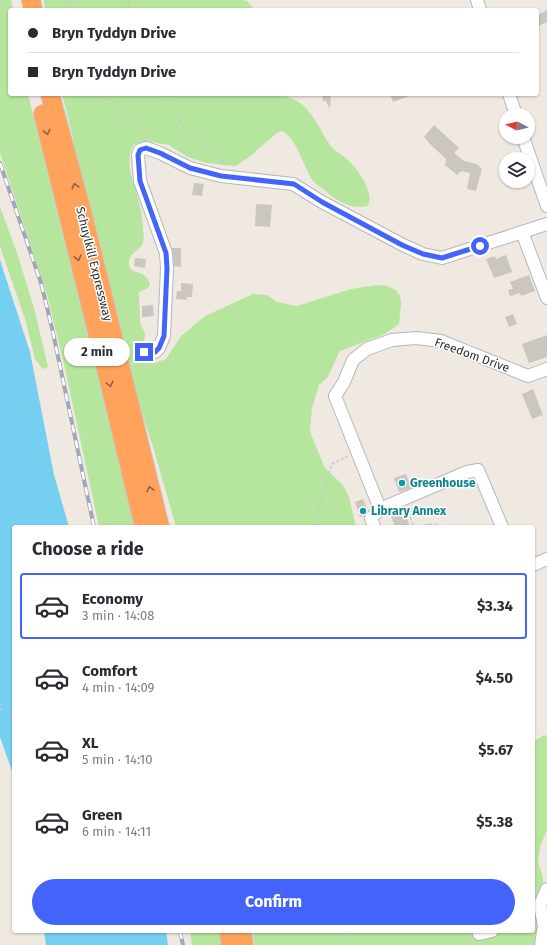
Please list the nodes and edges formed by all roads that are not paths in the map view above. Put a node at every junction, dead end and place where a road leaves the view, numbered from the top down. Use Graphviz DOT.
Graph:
graph roads {
  1 [pos="38,96"];
  2 [pos="51,96"];
  3 [pos="510,96"];
  4 [pos="514,108"];
  5 [pos="525,144"];
  6 [pos="547,206"];
  7 [pos="547,224"];
  8 [pos="522,232"];
  9 [pos="547,298"];
  10 [pos="144,352"];
  11 [pos="547,369"];
  12 [pos="380,509"];
  13 [pos="144,525"];
  14 [pos="160,525"];
  15 [pos="373,525"];
  16 [pos="501,525"];
  17 [pos="547,559"];
  18 [pos="535,564"];
  19 [pos="535,564"];
  20 [pos="547,567"];
  21 [pos="547,889"];
  22 [pos="537,910"];
  23 [pos="228,933"];
  24 [pos="242,933"];
  25 [pos="483,933"];
  26 [pos="479,934"];
  27 [pos="230,945"];
  28 [pos="244,945"];
  29 [pos="541,945"];
  1 -- 13 [label="highway, Schuylkill Expressway, one-way"];
  14 -- 2 [label="highway, Schuylkill Expressway, one-way"];
  3 -- 4 [label="street"];
  5 -- 6 [label="street"];
  7 -- 8 [label="street"];
  8 -- 9 [label="street"];
  8 -- 10 [label="street"];
  11 -- 12 [label="street, Freedom Drive"];
  12 -- 15 [label="street"];
  12 -- 16 [label="street"];
  17 -- 18 [label="street"];
  19 -- 20 [label="street"];
  21 -- 22 [label="street"];
  22 -- 29 [label="street"];
  23 -- 27 [label="highway"];
  24 -- 28 [label="highway"];
  25 -- 26 [label="street"];
}
